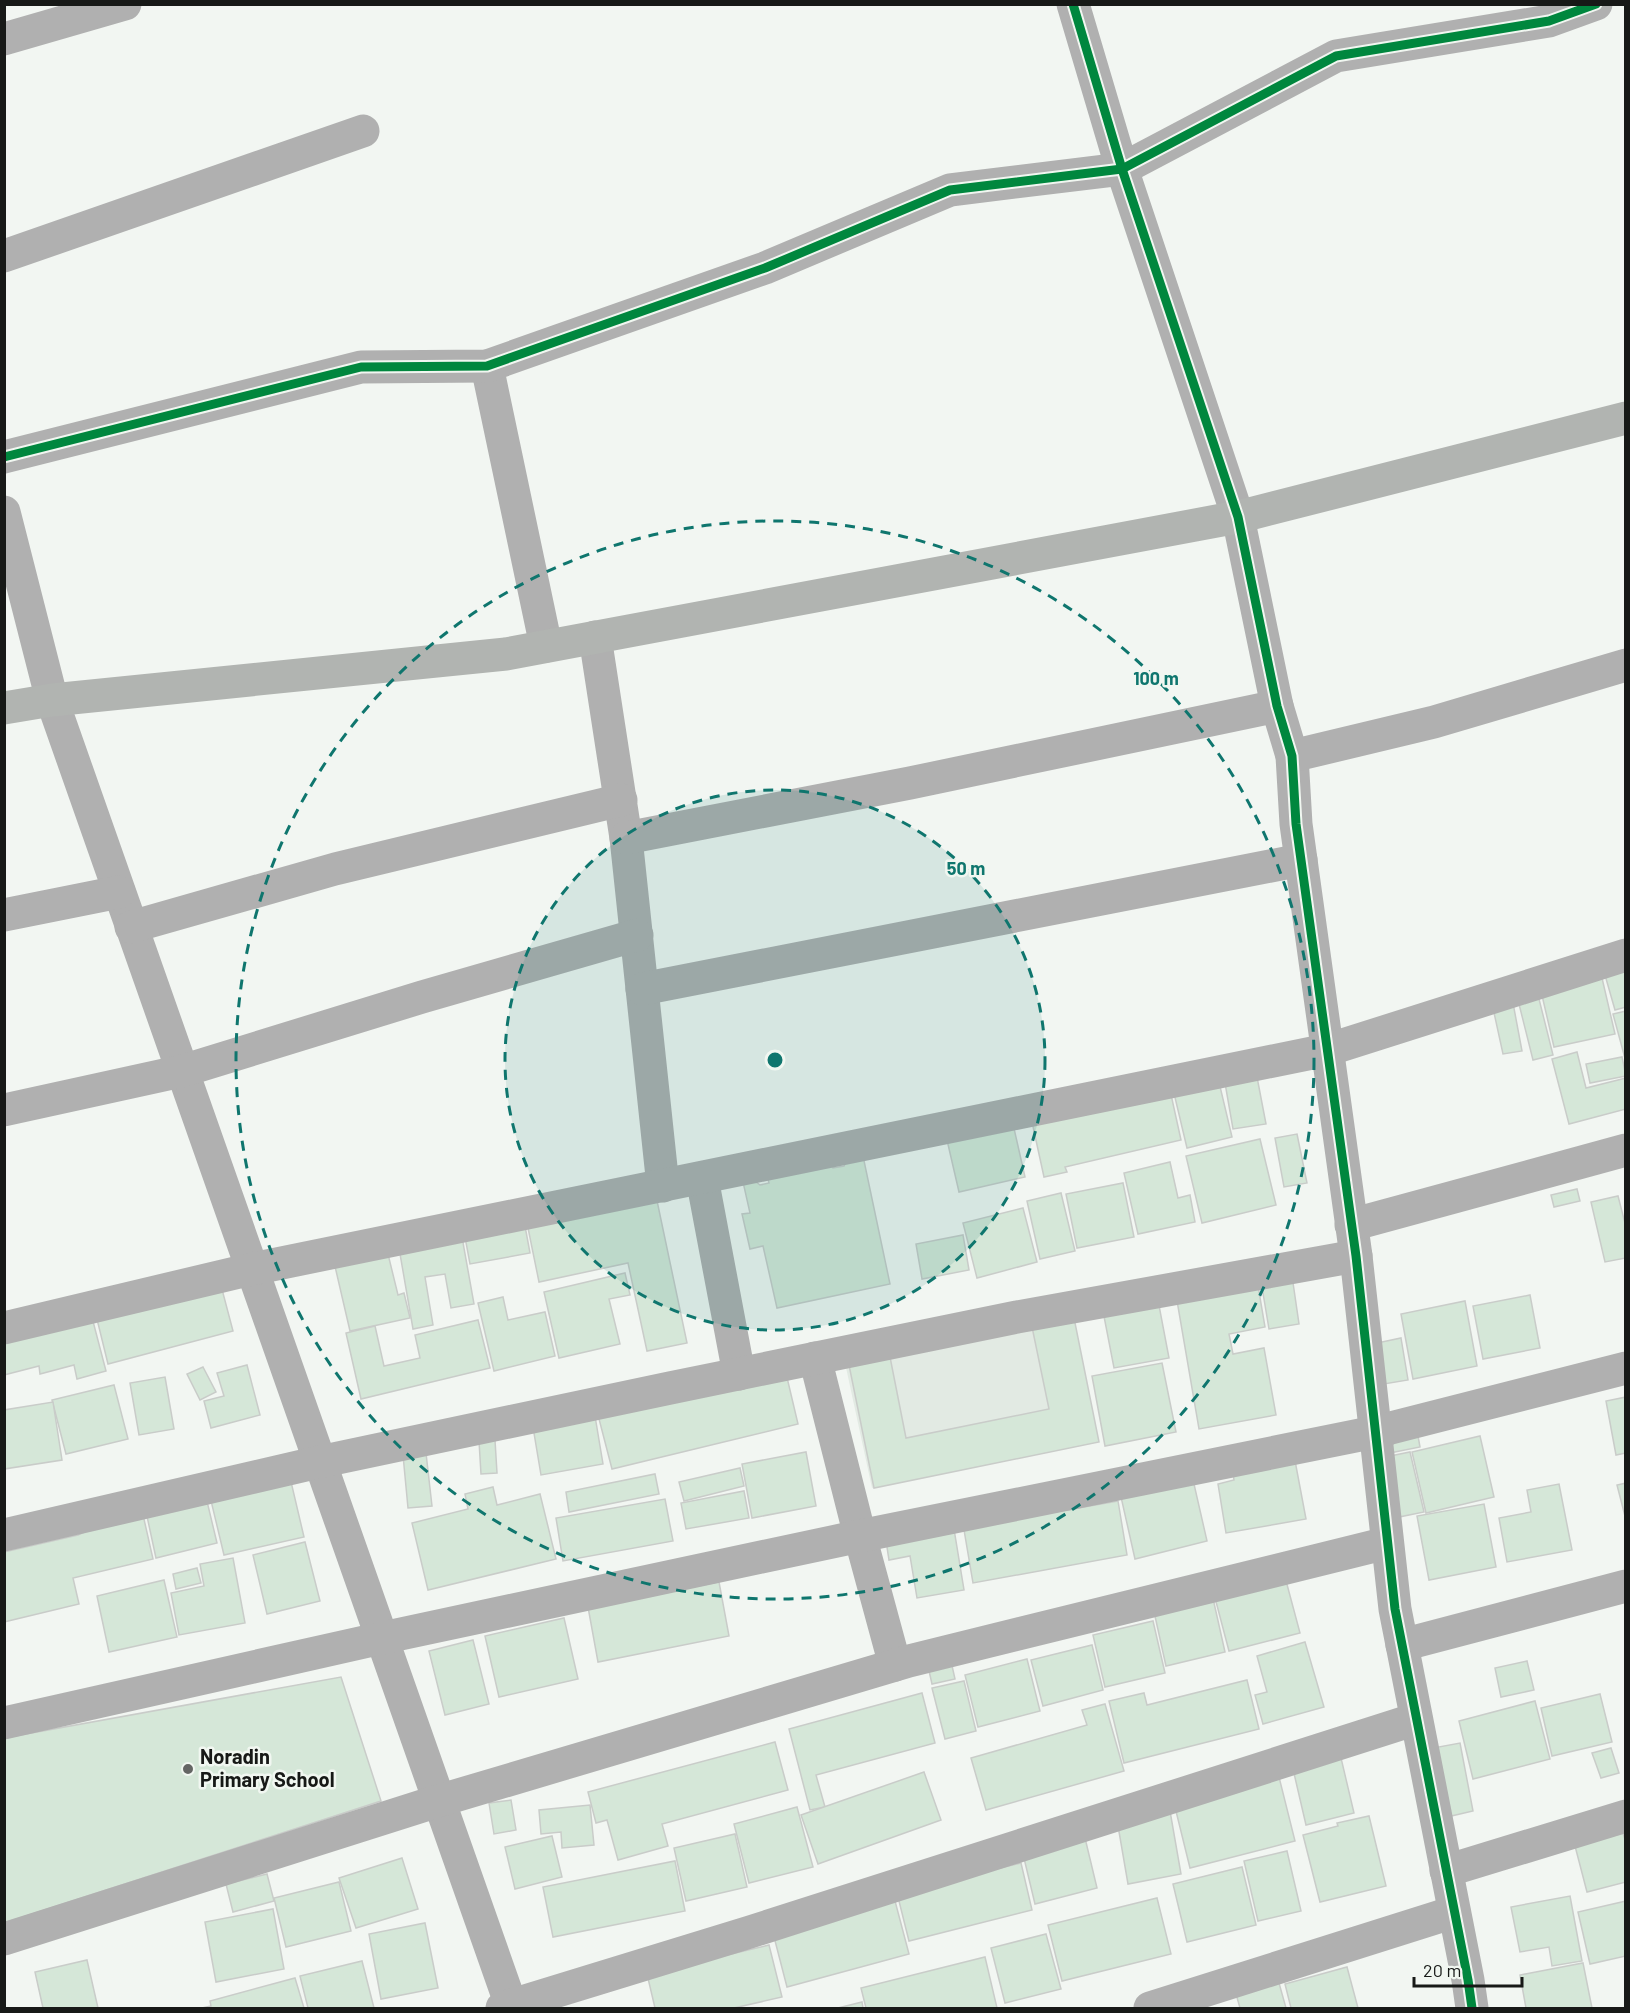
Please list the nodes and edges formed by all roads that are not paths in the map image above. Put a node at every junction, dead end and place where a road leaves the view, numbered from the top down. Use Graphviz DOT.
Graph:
graph roads {
  1 [pos="125,4"];
  2 [pos="1073,4"];
  3 [pos="1596,4"];
  4 [pos="4,39"];
  5 [pos="363,131"];
  6 [pos="1122,168"];
  7 [pos="4,256"];
  8 [pos="487,366"];
  9 [pos="1626,418"];
  10 [pos="4,457"];
  11 [pos="4,512"];
  12 [pos="1238,517"];
  13 [pos="595,637"];
  14 [pos="546,646"];
  15 [pos="1626,665"];
  16 [pos="51,700"];
  17 [pos="1277,706"];
  18 [pos="4,708"];
  19 [pos="1292,756"];
  20 [pos="621,800"];
  21 [pos="626,838"];
  22 [pos="1301,860"];
  23 [pos="119,892"];
  24 [pos="4,915"];
  25 [pos="131,927"];
  26 [pos="637,935"];
  27 [pos="1626,955"];
  28 [pos="642,988"];
  29 [pos="1327,1050"];
  30 [pos="182,1071"];
  31 [pos="4,1110"];
  32 [pos="1626,1150"];
  33 [pos="702,1178"];
  34 [pos="663,1186"];
  35 [pos="1354,1241"];
  36 [pos="252,1269"];
  37 [pos="4,1328"];
  38 [pos="815,1358"];
  39 [pos="1626,1368"];
  40 [pos="739,1374"];
  41 [pos="1375,1432"];
  42 [pos="319,1462"];
  43 [pos="4,1535"];
  44 [pos="860,1536"];
  45 [pos="1387,1543"];
  46 [pos="1626,1586"];
  47 [pos="382,1638"];
  48 [pos="1402,1644"];
  49 [pos="896,1665"];
  50 [pos="1416,1719"];
  51 [pos="4,1723"];
  52 [pos="438,1800"];
  53 [pos="1626,1816"];
  54 [pos="1446,1871"];
  55 [pos="1455,1912"];
  56 [pos="4,1939"];
  57 [pos="508,2007"];
  58 [pos="1150,2008"];
  59 [pos="1472,2008"];
  1 -- 4 [label="street"];
  2 -- 6 [label="street"];
  3 -- 6 [label="street"];
  5 -- 7 [label="street"];
  6 -- 8 [label="street"];
  6 -- 12 [label="street"];
  8 -- 10 [label="street"];
  8 -- 14 [label="street"];
  9 -- 12 [label="main road"];
  11 -- 16 [label="street"];
  12 -- 13 [label="main road"];
  12 -- 17 [label="street"];
  13 -- 14 [label="main road"];
  13 -- 20 [label="street"];
  14 -- 16 [label="main road"];
  15 -- 19 [label="street"];
  16 -- 18 [label="main road"];
  16 -- 23 [label="street"];
  17 -- 19 [label="street"];
  17 -- 21 [label="street"];
  19 -- 22 [label="street"];
  20 -- 21 [label="street"];
  20 -- 25 [label="street"];
  21 -- 26 [label="street"];
  22 -- 28 [label="street"];
  22 -- 29 [label="street"];
  23 -- 24 [label="street"];
  23 -- 25 [label="street"];
  25 -- 30 [label="street"];
  26 -- 28 [label="street"];
  26 -- 30 [label="street"];
  27 -- 29 [label="street"];
  28 -- 34 [label="street"];
  29 -- 33 [label="street"];
  29 -- 35 [label="street"];
  30 -- 31 [label="street"];
  30 -- 36 [label="street"];
  32 -- 35 [label="street"];
  33 -- 34 [label="street"];
  33 -- 40 [label="street"];
  34 -- 36 [label="street"];
  35 -- 38 [label="street"];
  35 -- 41 [label="street"];
  36 -- 37 [label="street"];
  36 -- 42 [label="street"];
  38 -- 40 [label="street"];
  38 -- 44 [label="street"];
  39 -- 41 [label="street"];
  40 -- 42 [label="street"];
  41 -- 44 [label="street"];
  41 -- 45 [label="street"];
  42 -- 43 [label="street"];
  42 -- 47 [label="street"];
  44 -- 47 [label="street"];
  44 -- 49 [label="street"];
  45 -- 48 [label="street"];
  45 -- 49 [label="street"];
  46 -- 48 [label="street"];
  47 -- 51 [label="street"];
  47 -- 52 [label="street"];
  48 -- 50 [label="street"];
  49 -- 52 [label="street"];
  50 -- 54 [label="street"];
  50 -- 57 [label="street"];
  52 -- 56 [label="street"];
  52 -- 57 [label="street"];
  53 -- 54 [label="street"];
  54 -- 55 [label="street"];
  55 -- 58 [label="street"];
  55 -- 59 [label="street"];
}
